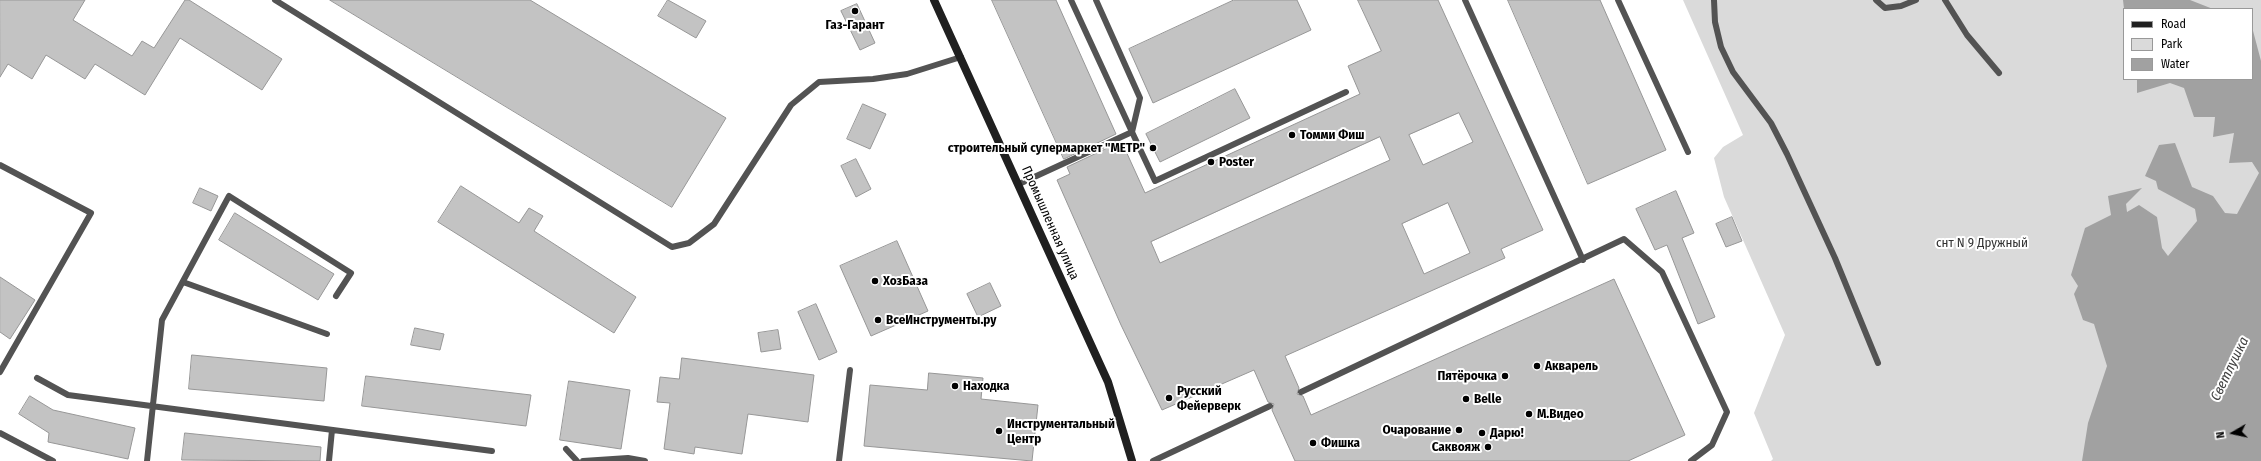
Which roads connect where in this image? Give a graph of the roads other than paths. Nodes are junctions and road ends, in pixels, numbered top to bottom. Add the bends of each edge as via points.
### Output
1 (275, 0) edge
2 (934, 0) edge
3 (1071, 0) edge
4 (1096, 0) edge
5 (1465, 0) edge
6 (1618, 0) edge
7 (1714, 0) edge
8 (1876, 0) edge
9 (1916, 0) edge
10 (1945, 0) edge
11 (961, 57) junction
12 (1999, 74) dead end
13 (1346, 92) dead end
14 (1132, 132) junction
15 (1688, 152) dead end
16 (0, 165) edge
17 (1019, 184) junction
18 (1584, 260) junction
19 (183, 282) junction
20 (336, 296) dead end
21 (327, 334) dead end
22 (1878, 362) dead end
23 (1, 370) edge
24 (850, 370) dead end
25 (37, 378) dead end
26 (1301, 392) dead end
27 (153, 406) junction
28 (1270, 406) dead end
29 (332, 430) junction
30 (0, 433) edge
31 (566, 449) dead end
32 (492, 451) dead end
33 (53, 461) edge
34 (147, 461) edge
35 (329, 461) edge
36 (577, 461) edge
37 (583, 461) edge
38 (645, 461) edge
39 (839, 461) edge
40 (1132, 461) edge
41 (1153, 461) edge
42 (1691, 461) edge

1 - 11 lane via 672,247 689,243 714,224 792,105 819,82 907,74
2 - 11 main road, Промышленная улица
3 - 14 lane
4 - 14 lane via 1140,98
5 - 18 lane
6 - 15 lane
7 - 22 lane via 1715,22 1721,47 1734,72 1771,123 1787,154 1835,258
8 - 9 lane via 1885,8 1901,6
10 - 12 lane via 1967,35
11 - 17 main road, Промышленная улица
13 - 14 lane via 1154,182
14 - 17 lane
16 - 23 lane via 91,213
17 - 40 main road, Промышленная улица via 1108,382
18 - 26 lane
18 - 42 lane via 1624,239 1662,272 1727,412 1712,445
19 - 20 lane via 229,196 351,273
19 - 21 lane
19 - 27 lane via 162,320
24 - 39 lane
25 - 27 lane via 68,395
27 - 29 lane
27 - 34 lane
28 - 41 lane
29 - 32 lane
29 - 35 lane
30 - 33 lane
31 - 36 lane
37 - 38 lane via 628,458

